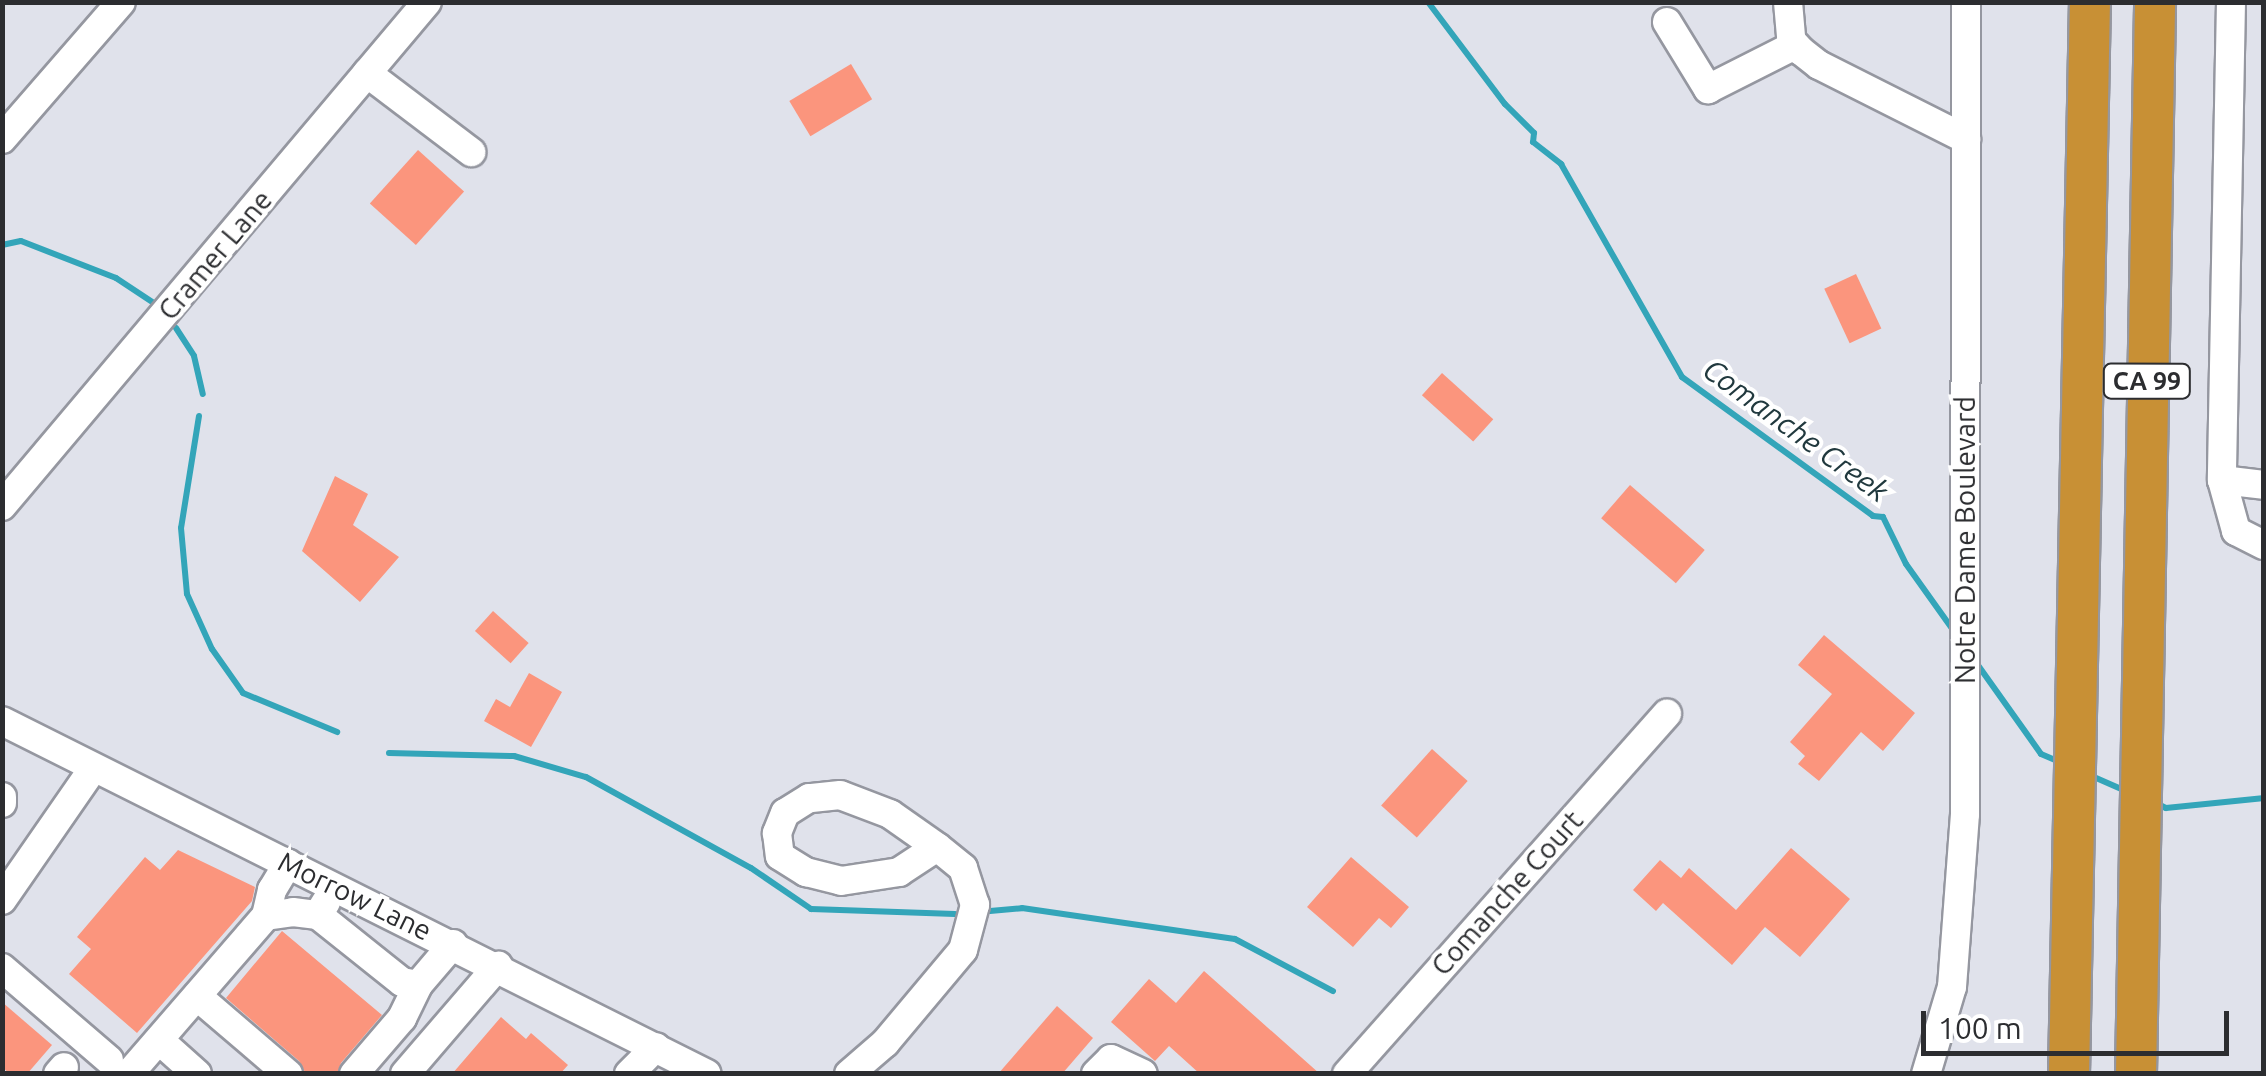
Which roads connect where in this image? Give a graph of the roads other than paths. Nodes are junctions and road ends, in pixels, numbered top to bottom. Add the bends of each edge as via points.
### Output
1 (121, 2) edge
2 (427, 2) edge
3 (1788, 2) edge
4 (1966, 2) edge
5 (2090, 2) edge
6 (2154, 2) edge
7 (2231, 2) edge
8 (1667, 22) dead end
9 (1795, 45) junction
10 (366, 72) junction
11 (2, 138) edge
12 (1966, 138) junction
13 (471, 152) dead end
14 (2222, 480) junction
15 (2264, 485) edge
16 (2, 506) edge
17 (2264, 546) edge
18 (1668, 714) dead end
19 (2, 721) edge
20 (92, 770) junction
21 (937, 846) junction
22 (288, 863) junction
23 (335, 886) junction
24 (2, 900) edge
25 (266, 916) junction
26 (318, 916) junction
27 (453, 944) junction
28 (498, 966) junction
29 (2, 968) edge
30 (418, 985) junction
31 (196, 996) junction
32 (158, 1040) junction
33 (656, 1047) junction
34 (119, 1067) edge
35 (196, 1074) edge
36 (288, 1074) edge
37 (354, 1074) edge
38 (405, 1074) edge
39 (628, 1074) edge
40 (708, 1074) edge
41 (850, 1074) edge
42 (1096, 1074) edge
43 (1144, 1074) edge
44 (1347, 1074) edge
45 (1926, 1074) edge
46 (2069, 1074) edge
47 (2136, 1074) edge

1 - 11 street
2 - 10 street, Cramer Lane
3 - 9 street
4 - 12 street, Notre Dame Boulevard
5 - 46 highway, CA 99
6 - 47 highway, CA 99
7 - 14 street
8 - 9 street via 1708,90
9 - 12 street via 1819,65
10 - 13 street
10 - 16 street, Cramer Lane
12 - 45 street, Notre Dame Boulevard via 1964,814 1952,988
14 - 15 street
14 - 17 street via 2236,531
18 - 44 street, Comanche Court
19 - 20 street, Morrow Lane
20 - 22 street, Morrow Lane
20 - 24 street
21 - 21 street via 890,814 840,795 809,798 785,814 777,833 780,856 841,882 899,872
21 - 41 street via 962,868 975,905 963,950
22 - 23 street, Morrow Lane
22 - 25 street
23 - 26 street
23 - 27 street, Morrow Lane
25 - 26 street
25 - 31 street
26 - 30 street via 402,982
27 - 28 street, Morrow Lane
27 - 30 street
28 - 33 street, Morrow Lane
28 - 38 street
29 - 34 street
30 - 37 street via 402,1018
31 - 32 street
31 - 36 street
32 - 34 street
32 - 35 street
33 - 39 street
33 - 40 street, Morrow Lane
42 - 43 street via 1111,1058

